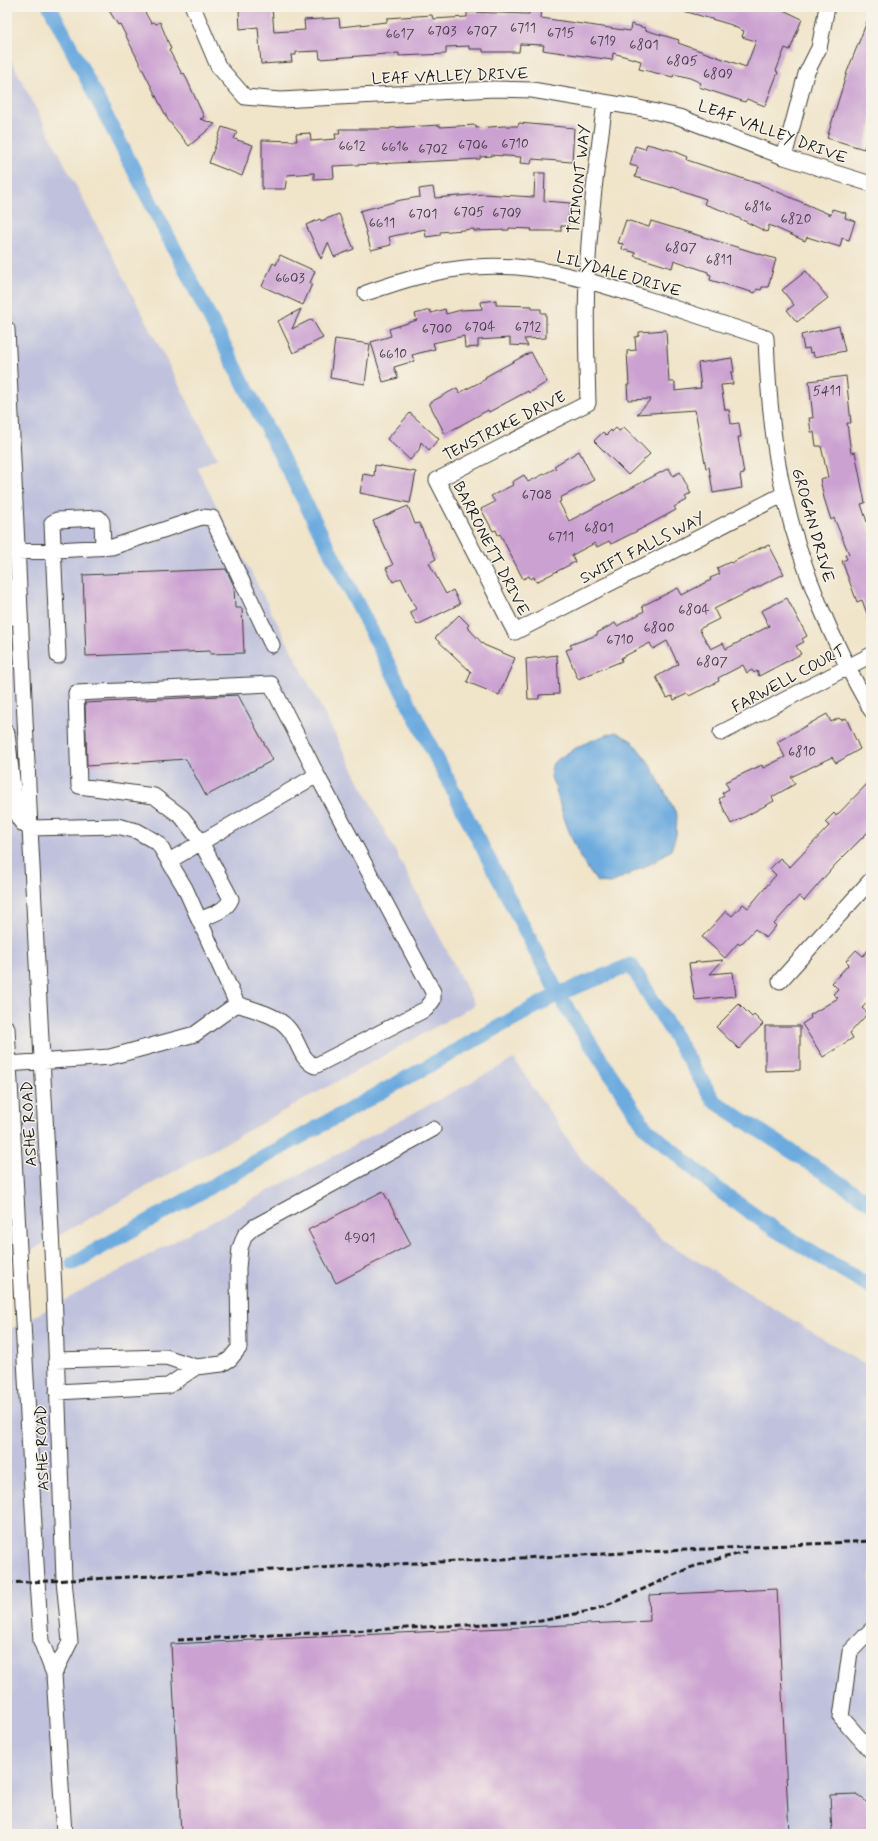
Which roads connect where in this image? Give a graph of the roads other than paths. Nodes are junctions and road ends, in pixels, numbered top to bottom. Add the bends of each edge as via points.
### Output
1 (193, 7) edge
2 (827, 7) edge
3 (605, 103) junction
4 (784, 157) junction
5 (871, 184) edge
6 (587, 280) junction
7 (366, 293) dead end
8 (7, 329) edge
9 (766, 338) joint
10 (588, 403) joint
11 (437, 480) joint
12 (784, 494) junction
13 (103, 547) junction
14 (53, 550) junction
15 (18, 552) junction
16 (7, 586) edge
17 (21, 629) junction
18 (516, 632) joint
19 (272, 646) dead end
20 (871, 655) edge
21 (58, 656) dead end
22 (847, 667) junction
23 (871, 710) edge
24 (7, 733) edge
25 (721, 733) dead end
26 (317, 774) junction
27 (30, 828) junction
28 (201, 842) junction
29 (169, 861) junction
30 (871, 880) edge
31 (199, 920) junction
32 (780, 981) dead end
33 (237, 1004) junction
34 (7, 1028) edge
35 (43, 1062) junction
36 (8, 1064) edge
37 (433, 1129) dead end
38 (12, 1215) edge
39 (56, 1360) junction
40 (196, 1367) junction
41 (57, 1392) junction
42 (871, 1630) edge
43 (54, 1674) junction
44 (871, 1751) edge
45 (64, 1834) edge

1 - 3 street, LEAF VALLEY DRIVE via 218,66 245,97 280,100 494,89 532,90
2 - 4 street via 819,48 806,74
3 - 4 street, LEAF VALLEY DRIVE via 679,117
3 - 6 street, TRIMONT WAY via 594,188
4 - 5 street, LEAF VALLEY DRIVE
6 - 7 street, LILYDALE DRIVE via 544,270 476,267 442,270
6 - 9 street, LILYDALE DRIVE
6 - 10 street, TRIMONT WAY
8 - 15 street, ASHE ROAD
9 - 12 street, GROGAN DRIVE via 768,392
10 - 11 street, TENSTRIKE DRIVE
11 - 18 street, BARRONETT DRIVE
12 - 18 street, SWIFT FALLS WAY
12 - 22 street, GROGAN DRIVE via 815,593
13 - 14 street
13 - 14 street via 102,522 99,518 64,520 52,522
13 - 19 street via 112,547 202,517 212,518
14 - 15 street
14 - 21 street
15 - 17 street, ASHE ROAD
16 - 17 street via 8,597
17 - 27 street, ASHE ROAD
20 - 22 street, FARWELL COURT
22 - 23 street, GROGAN DRIVE
22 - 25 street, FARWELL COURT
24 - 27 street via 14,808 22,825
26 - 28 street
26 - 28 street via 271,684 76,693 79,786 154,796 182,817
26 - 33 street via 432,992 433,1000 426,1009 315,1066 305,1059 288,1028 277,1019
27 - 29 street via 117,826 137,831 158,842
27 - 35 street, ASHE ROAD
28 - 29 street
28 - 31 street via 230,899 228,906 221,911
29 - 31 street via 185,888
30 - 32 street
31 - 33 street
33 - 35 street via 195,1034 110,1057
34 - 36 street, ASHE ROAD
35 - 36 street
35 - 39 street, ASHE ROAD
36 - 38 street, ASHE ROAD
37 - 40 street via 254,1227 245,1235 240,1248 238,1268 239,1348 222,1364
38 - 43 street, ASHE ROAD via 19,1262 41,1641
39 - 40 street via 166,1357
39 - 41 street, ASHE ROAD
40 - 41 street via 168,1386
41 - 43 street, ASHE ROAD via 64,1580 70,1642
42 - 44 street via 850,1652 841,1718
43 - 45 street, ASHE ROAD

